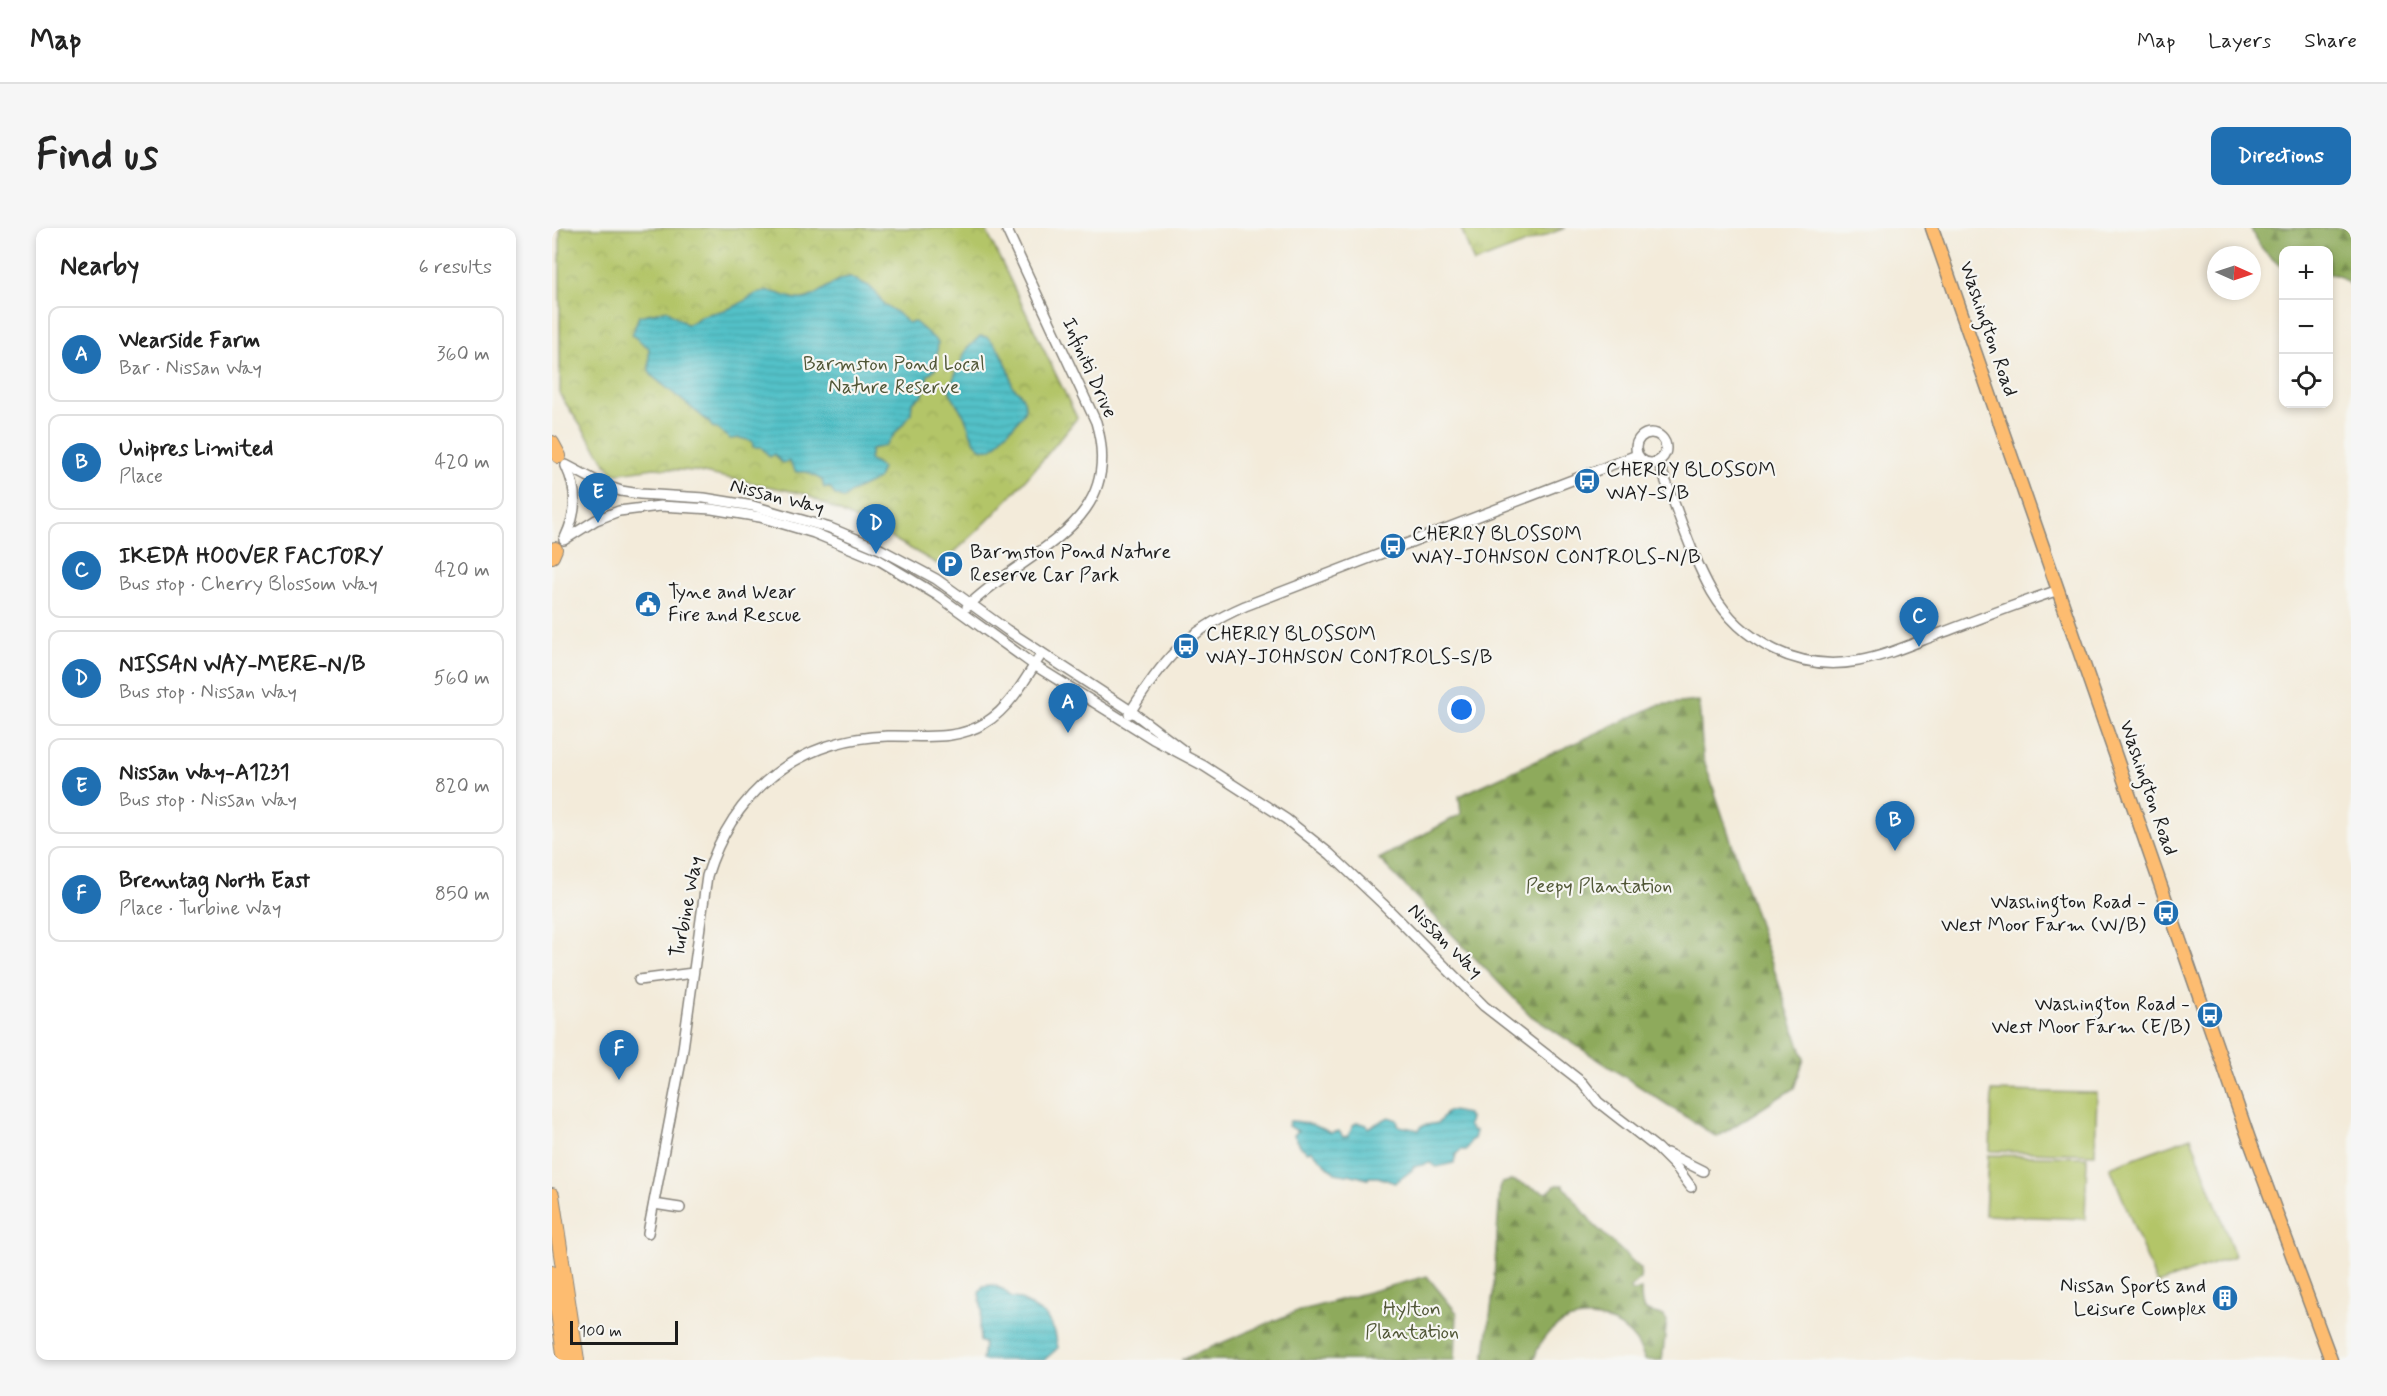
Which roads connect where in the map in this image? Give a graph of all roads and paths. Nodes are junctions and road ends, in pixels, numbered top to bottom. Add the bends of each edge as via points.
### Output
1 (1006, 228) edge
2 (1932, 228) edge
3 (552, 443) edge
4 (1637, 455) junction
5 (559, 458) edge
6 (1658, 462) junction
7 (556, 549) edge
8 (2059, 590) junction
9 (970, 603) junction
10 (961, 612) junction
11 (1042, 653) junction
12 (1034, 665) junction
13 (1131, 711) junction
14 (1125, 721) junction
15 (1204, 766) junction
16 (693, 973) junction
17 (639, 980) dead end
18 (1657, 1148) junction
19 (1702, 1171) dead end
20 (1690, 1187) dead end
21 (552, 1195) edge
22 (654, 1204) junction
23 (680, 1208) dead end
24 (648, 1233) dead end
25 (552, 1273) edge
26 (566, 1360) edge
27 (577, 1360) edge
28 (2331, 1360) edge

1 - 9 street, Infiniti Drive via 1096,422 1102,461 1093,497 1075,523
2 - 8 main road, Washington Road
3 - 5 highway
4 - 6 street via 1649,463
4 - 6 street via 1638,441 1646,434 1655,434 1666,447
4 - 13 street via 1219,618 1177,648
5 - 7 street via 575,493 575,510
5 - 9 street, Nissan Way via 621,491 753,506 830,528 922,570
6 - 8 street via 1702,572 1724,609 1744,632 1791,656 1833,663 1875,657
7 - 10 street, Nissan Way via 596,520 619,511 660,506 712,509 814,532 879,560
8 - 28 main road, Washington Road via 2249,1139
9 - 10 street, Infiniti Drive
9 - 11 street, Nissan Way
10 - 12 street, Nissan Way
11 - 12 street, Turbine Way
11 - 13 street, Nissan Way
12 - 14 street, Nissan Way
12 - 16 street, Turbine Way via 1002,708 977,728 951,736 888,736 839,742 808,753 767,779 743,805 713,856
13 - 14 street
13 - 15 street, Nissan Way
14 - 15 street, Nissan Way
15 - 18 street, Nissan Way via 1286,819 1330,854 1484,1006 1583,1083 1598,1102
16 - 17 street
16 - 22 street, Turbine Way
18 - 19 street
18 - 20 street
21 - 27 highway
22 - 23 street
22 - 24 street, Turbine Way
25 - 26 highway

